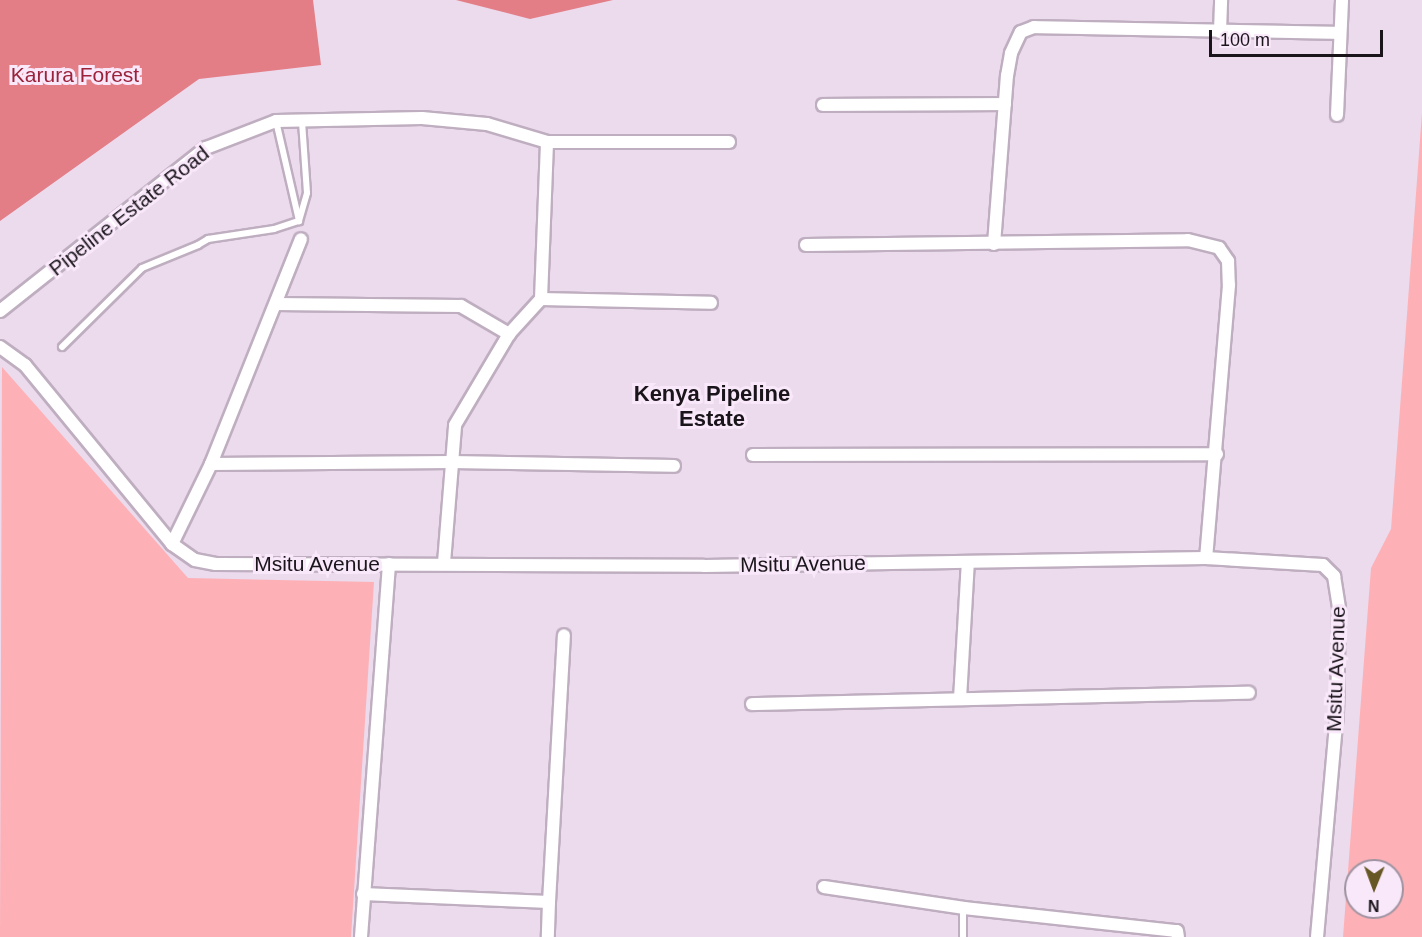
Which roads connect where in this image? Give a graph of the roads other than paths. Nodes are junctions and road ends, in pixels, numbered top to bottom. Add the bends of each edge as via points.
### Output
1 (1221, 0) edge
2 (1342, 0) edge
3 (1220, 32) junction
4 (1339, 33) junction
5 (1005, 104) junction
6 (823, 105) dead end
7 (1337, 115) dead end
8 (276, 121) junction
9 (302, 121) junction
10 (547, 142) junction
11 (729, 142) dead end
12 (298, 221) junction
13 (300, 239) dead end
14 (994, 244) junction
15 (806, 245) dead end
16 (541, 298) junction
17 (711, 303) dead end
18 (276, 304) junction
19 (0, 311) edge
20 (509, 334) junction
21 (0, 347) edge
22 (62, 348) dead end
23 (1217, 454) junction
24 (753, 455) dead end
25 (452, 462) junction
26 (211, 464) junction
27 (674, 466) dead end
28 (172, 544) junction
29 (1206, 558) junction
30 (968, 562) junction
31 (444, 563) junction
32 (389, 564) junction
33 (564, 635) dead end
34 (1249, 693) dead end
35 (960, 699) junction
36 (752, 704) dead end
37 (824, 887) dead end
38 (363, 894) junction
39 (549, 902) junction
40 (963, 908) junction
41 (361, 937) edge
42 (548, 937) edge
43 (963, 937) edge
44 (1178, 937) edge
45 (1317, 937) edge

1 - 3 street
2 - 4 street
3 - 4 street
3 - 5 street via 1034,27 1021,32 1011,53
4 - 7 street
5 - 6 street
5 - 14 street
8 - 9 street, Pipeline Estate Road
8 - 12 lane
8 - 19 street, Pipeline Estate Road via 206,148
9 - 10 street, Pipeline Estate Road via 422,117 488,124
9 - 12 lane via 307,193
10 - 11 street, Pipeline Estate Road
10 - 16 street
12 - 22 lane via 274,229 208,239 142,268
13 - 18 street
14 - 15 street
14 - 23 street via 1188,240 1219,248 1228,261 1229,285
16 - 17 street
16 - 20 street
18 - 20 street via 461,306
18 - 26 street
20 - 25 street via 455,424
21 - 28 street, Msitu Avenue via 25,364
23 - 24 street
23 - 29 street
25 - 26 street
25 - 27 street
25 - 31 street
26 - 28 street
28 - 32 street, Msitu Avenue via 195,560 216,564
29 - 30 street, Msitu Avenue
29 - 45 street, Msitu Avenue via 1323,565 1329,568 1338,587 1337,713
30 - 31 street, Msitu Avenue via 704,566
30 - 35 street
31 - 32 street, Msitu Avenue
32 - 38 street
33 - 39 street
34 - 35 street
35 - 36 street
37 - 40 street
38 - 39 street
38 - 41 street
39 - 42 street
40 - 43 lane
40 - 44 street via 1177,931

